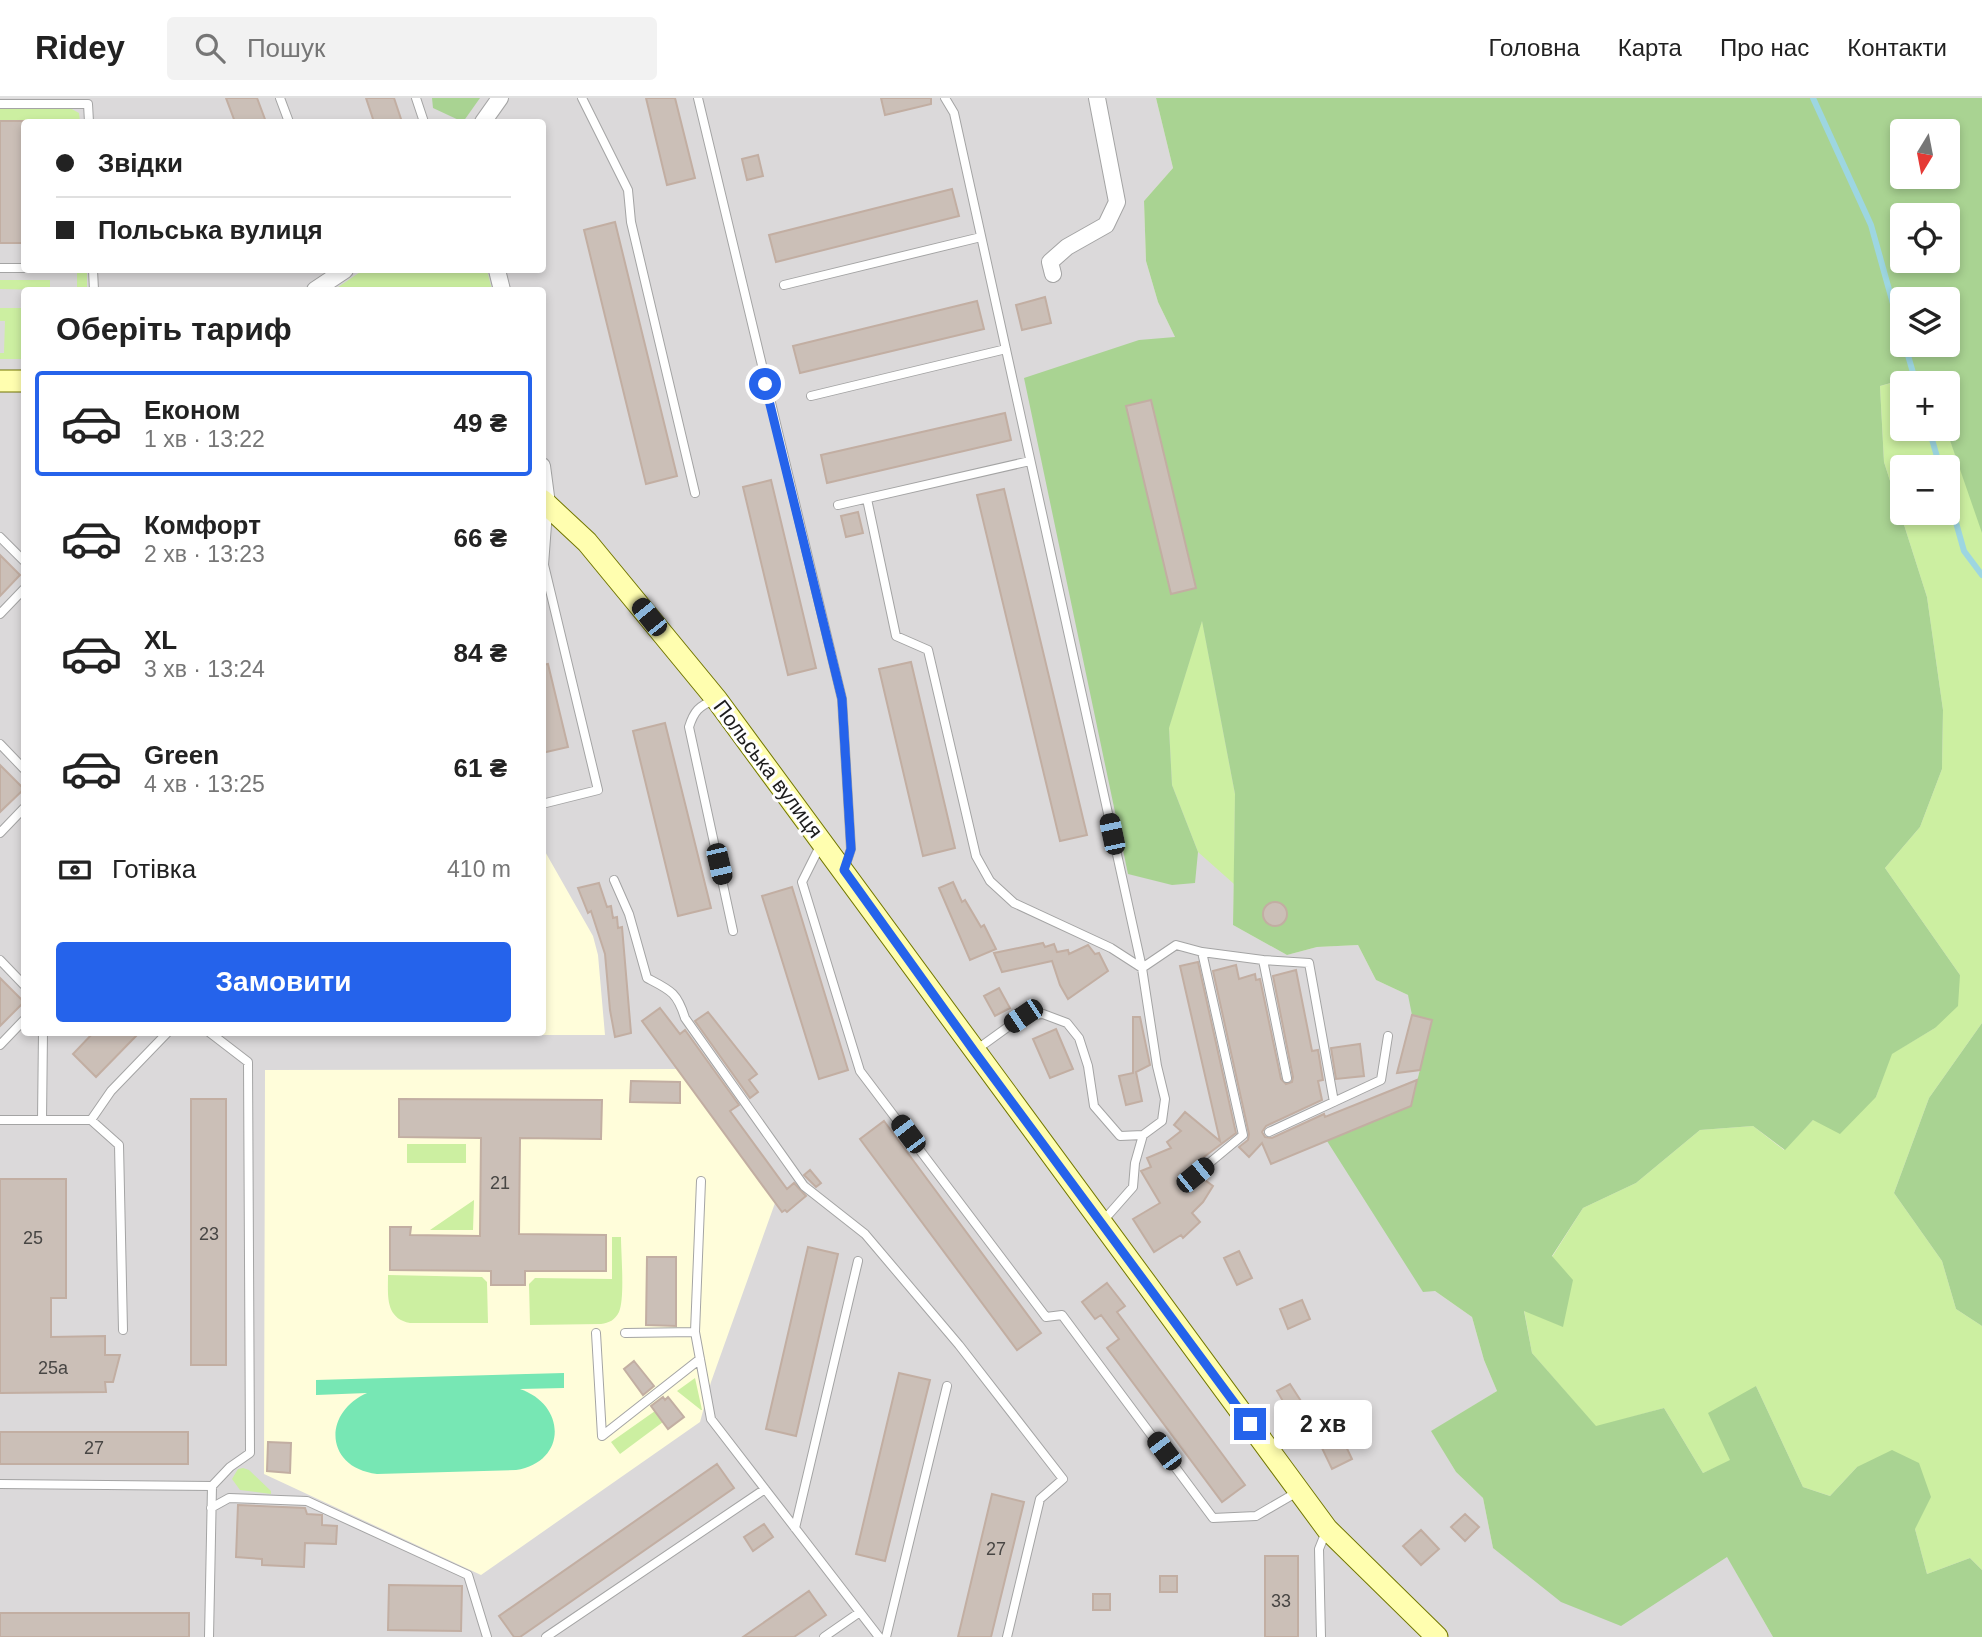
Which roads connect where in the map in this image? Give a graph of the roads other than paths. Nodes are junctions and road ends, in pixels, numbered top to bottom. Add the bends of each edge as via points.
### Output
1 (280, 98) edge
2 (416, 98) edge
3 (500, 98) edge
4 (582, 98) edge
5 (698, 98) edge
6 (945, 98) edge
7 (1097, 98) edge
8 (0, 104) edge
9 (89, 119) edge
10 (288, 119) edge
11 (424, 119) edge
12 (485, 119) edge
13 (981, 237) junction
14 (0, 268) edge
15 (21, 268) edge
16 (339, 273) edge
17 (1053, 274) dead end
18 (784, 285) dead end
19 (319, 287) edge
20 (1006, 349) junction
21 (0, 381) edge
22 (21, 381) edge
23 (811, 396) dead end
24 (1030, 461) junction
25 (695, 493) dead end
26 (867, 499) junction
27 (546, 503) edge
28 (838, 505) dead end
29 (546, 511) edge
30 (0, 537) edge
31 (546, 538) edge
32 (21, 558) edge
33 (546, 573) edge
34 (21, 592) edge
35 (0, 614) edge
36 (717, 699) junction
37 (0, 744) edge
38 (21, 766) edge
39 (546, 803) edge
40 (21, 811) edge
41 (0, 833) edge
42 (822, 842) junction
43 (844, 870) junction
44 (614, 880) dead end
45 (733, 931) dead end
46 (1202, 952) junction
47 (0, 960) edge
48 (1263, 960) junction
49 (1142, 968) junction
50 (21, 982) edge
51 (21, 1023) edge
52 (43, 1036) edge
53 (164, 1036) edge
54 (214, 1036) edge
55 (1388, 1036) dead end
56 (0, 1045) edge
57 (974, 1051) junction
58 (1287, 1078) dead end
59 (1334, 1102) junction
60 (42, 1120) junction
61 (91, 1120) junction
62 (0, 1121) edge
63 (1269, 1132) dead end
64 (1143, 1135) junction
65 (1195, 1175) dead end
66 (701, 1181) dead end
67 (1101, 1223) junction
68 (858, 1261) dead end
69 (123, 1329) dead end
70 (695, 1332) junction
71 (596, 1333) dead end
72 (625, 1333) dead end
73 (700, 1359) junction
74 (947, 1386) dead end
75 (0, 1485) edge
76 (212, 1486) junction
77 (765, 1489) junction
78 (1299, 1491) junction
79 (211, 1508) junction
80 (795, 1528) junction
81 (1327, 1529) junction
82 (860, 1612) junction
83 (209, 1637) edge
84 (487, 1637) edge
85 (546, 1637) edge
86 (824, 1637) edge
87 (879, 1637) edge
88 (886, 1637) edge
89 (1007, 1637) edge
90 (1321, 1637) edge
91 (1437, 1637) edge

1 - 10 lane
2 - 11 lane
3 - 12 street
4 - 25 lane via 628,190 631,222
5 - 43 lane via 842,699 851,849
6 - 13 lane via 954,113
7 - 17 street via 1117,202 1107,225 1050,262
8 - 9 lane via 88,104
13 - 18 lane
13 - 20 lane
14 - 15 lane
16 - 19 street
20 - 23 lane
20 - 24 lane
21 - 22 street
24 - 26 lane
24 - 49 lane
26 - 28 lane
26 - 49 lane via 896,636 928,650 976,856 990,881 1014,903 1111,948
27 - 36 street, Польська вулиця via 587,542
29 - 31 lane
30 - 32 lane
33 - 39 lane via 598,790
34 - 35 lane
36 - 42 street, Польська вулиця
36 - 45 lane via 699,706 689,727
37 - 38 lane
40 - 41 lane
42 - 43 street, Польська вулиця
42 - 78 lane via 802,882 860,1071 1046,1317 1062,1315 1213,1518 1256,1516
43 - 57 street, Польська вулиця
44 - 89 lane via 647,978 679,999 685,1018 804,1186 865,1234 1063,1479 1040,1499
46 - 48 lane
46 - 49 lane via 1176,945
46 - 65 lane via 1243,1135
47 - 50 lane
48 - 58 lane
48 - 59 lane via 1310,963
49 - 64 lane via 1165,1099 1162,1121
51 - 56 lane
52 - 60 lane
53 - 61 lane via 111,1091
54 - 76 lane via 248,1062 250,1453
55 - 59 lane via 1381,1080
57 - 64 lane via 1023,1016 1043,1014 1067,1023 1079,1038 1094,1105 1120,1136
57 - 67 street, Польська вулиця
59 - 63 lane
60 - 61 lane
60 - 62 lane
61 - 69 lane via 118,1145
64 - 67 lane via 1133,1187
66 - 70 lane
67 - 78 street, Польська вулиця
68 - 80 lane
70 - 72 lane
70 - 73 lane
71 - 73 lane via 602,1436
73 - 77 lane via 711,1419
74 - 88 lane
75 - 76 lane
76 - 79 lane
77 - 80 lane
77 - 85 lane
78 - 81 street, Польська вулиця
79 - 83 lane
79 - 84 lane via 229,1497 307,1501 468,1575
80 - 82 lane
81 - 90 lane via 1319,1549
81 - 91 street, Польська вулиця
82 - 86 lane
82 - 87 lane

